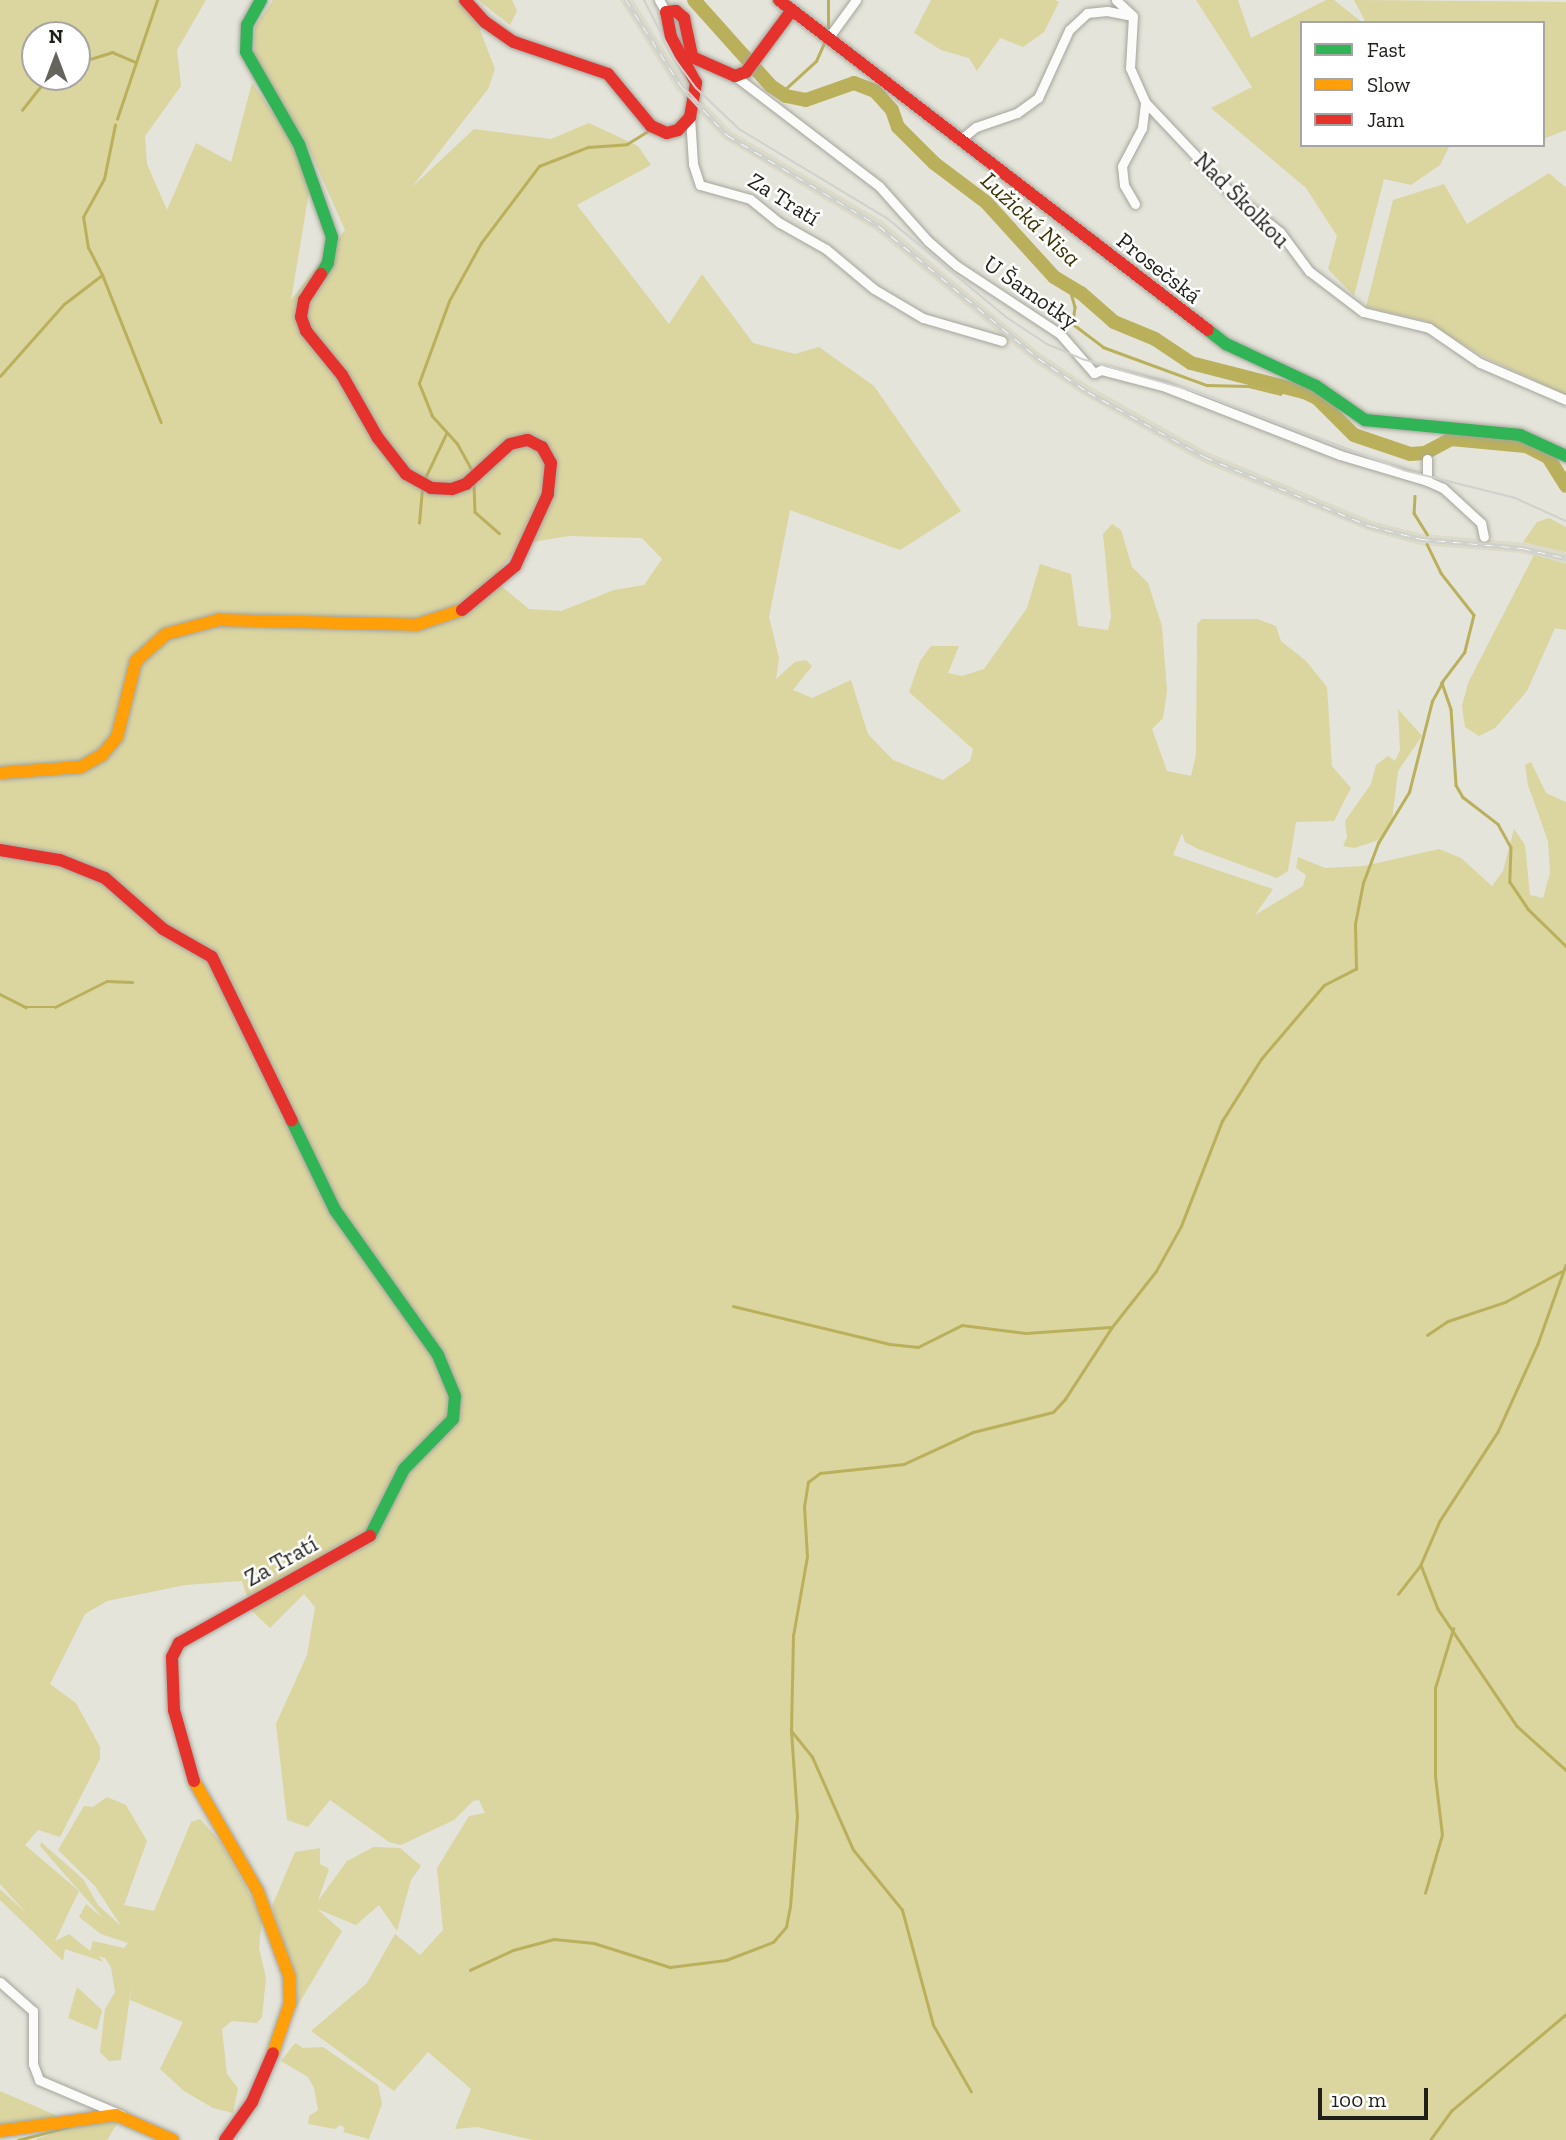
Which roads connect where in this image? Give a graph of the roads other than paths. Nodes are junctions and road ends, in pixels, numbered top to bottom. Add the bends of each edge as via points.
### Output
1 (261, 0) edge
2 (465, 0) edge
3 (659, 0) edge
4 (779, 0) edge
5 (856, 0) edge
6 (1116, 0) edge
7 (792, 10) junction
8 (666, 12) junction
9 (1133, 16) junction
10 (828, 37) junction
11 (741, 74) junction
12 (1145, 102) junction
13 (690, 117) junction
14 (961, 139) junction
15 (1135, 204) dead end
16 (1002, 341) dead end
17 (1566, 400) edge
18 (1566, 456) edge
19 (1427, 458) dead end
20 (1427, 481) junction
21 (1484, 537) dead end
22 (0, 773) edge
23 (0, 850) edge
24 (0, 1982) edge
25 (124, 2116) junction
26 (0, 2131) edge
27 (173, 2140) edge
28 (225, 2140) edge

1 - 22 street via 247,25 246,52 299,144 331,237 328,263 304,300 301,317 306,331 342,375 377,438 406,474 431,488 452,489 466,484 510,444 527,440 542,447 551,463 548,494 514,566 500,583 462,610 416,625 218,620 166,634 136,661 117,737 102,755 81,767
2 - 13 street via 485,22 514,42 608,74 658,131 678,130
3 - 8 street, U Šamotky
4 - 7 street, Prosečská
5 - 10 street
6 - 9 street
7 - 10 street, Prosečská
7 - 11 street
8 - 11 street, U Šamotky via 676,11 684,18 692,57
8 - 13 street, U Šamotky via 671,37 696,83
9 - 12 street, Nad Školkou via 1130,68
9 - 14 street via 1087,13 1069,30 1038,98 1017,113 976,127
10 - 14 street, Prosečská
11 - 20 street, U Šamotky via 879,186 957,266 1060,334 1094,373 1101,370 1163,386 1340,455
12 - 15 street via 1142,128 1122,166 1124,185
12 - 17 street, Nad Školkou via 1230,192 1280,232 1309,271 1347,303 1363,312 1429,328 1480,363
13 - 16 street, Za Tratí via 699,185 750,199 780,223 826,248 874,289 923,318
14 - 18 street, Prosečská via 1214,337 1316,386 1358,417 1390,425 1520,435
19 - 20 street
20 - 21 street, U Šamotky via 1443,488 1481,523
23 - 28 street, Za Tratí via 60,860 104,878 163,929 212,957 335,1210 451,1380 455,1415 447,1429 399,1476 382,1525 290,1582 198,1629 179,1643 170,1665 179,1738 190,1773 269,1916 290,1986 290,2003 265,2074
24 - 25 street via 33,2011 33,2064 39,2080
25 - 26 street
25 - 27 street

